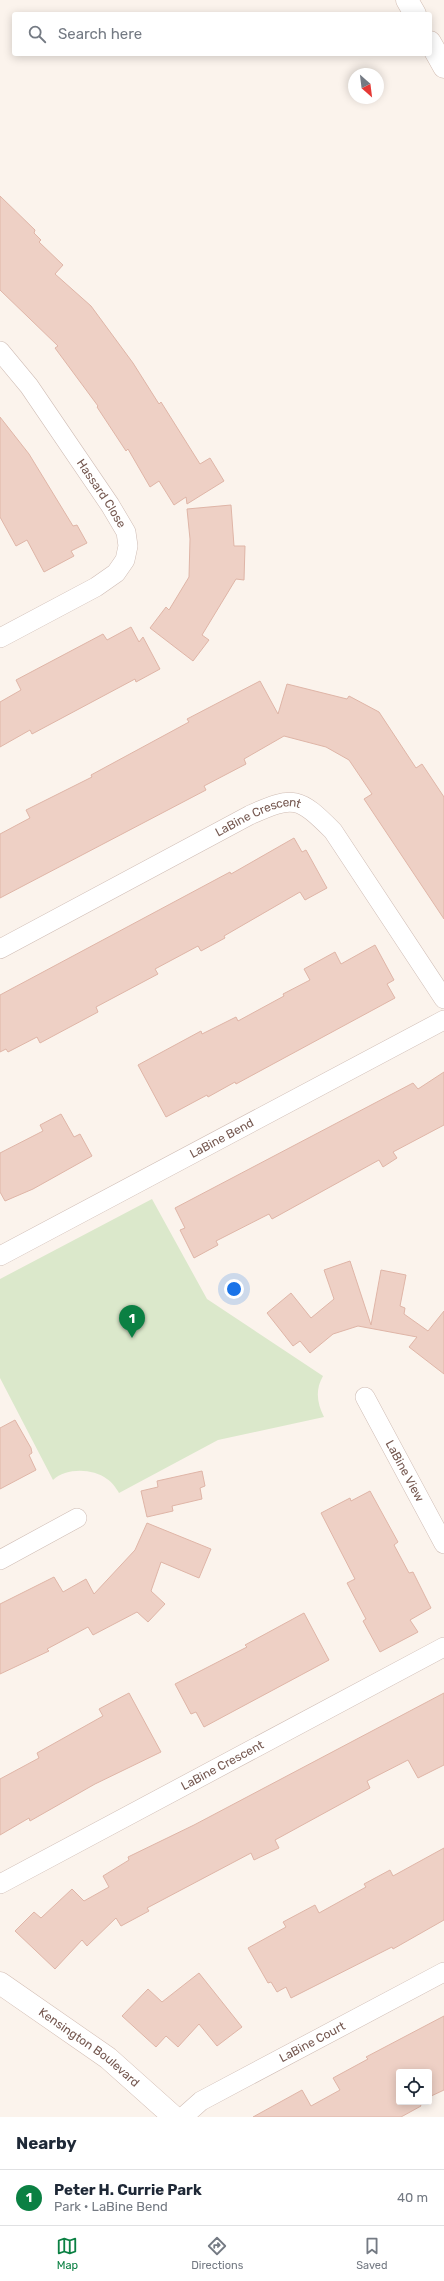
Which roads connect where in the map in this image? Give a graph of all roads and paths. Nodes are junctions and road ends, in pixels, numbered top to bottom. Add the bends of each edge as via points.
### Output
1 (407, 0) edge
2 (414, 12) edge
3 (432, 46) edge
4 (444, 67) edge
5 (0, 351) edge
6 (0, 638) edge
7 (0, 949) edge
8 (444, 999) edge
9 (444, 1020) edge
10 (0, 1256) edge
11 (365, 1397) dead end
12 (77, 1518) dead end
13 (444, 1544) edge
14 (0, 1560) edge
15 (444, 1647) edge
16 (0, 1884) edge
17 (444, 1972) edge
18 (0, 1983) edge
19 (174, 2117) edge
20 (183, 2117) edge

1 - 2 main road
3 - 4 main road
5 - 6 street, Hassard Close via 38,398 110,505 126,532 128,546 125,560 116,573 96,587
7 - 8 street, LaBine Crescent via 250,815 276,803 292,801 310,808 333,831
9 - 10 street, LaBine Bend
11 - 13 street, LaBine View
12 - 14 street
15 - 16 street, LaBine Crescent
17 - 20 street, LaBine Court via 201,2101
18 - 19 main road, Kensington Boulevard via 108,2058

